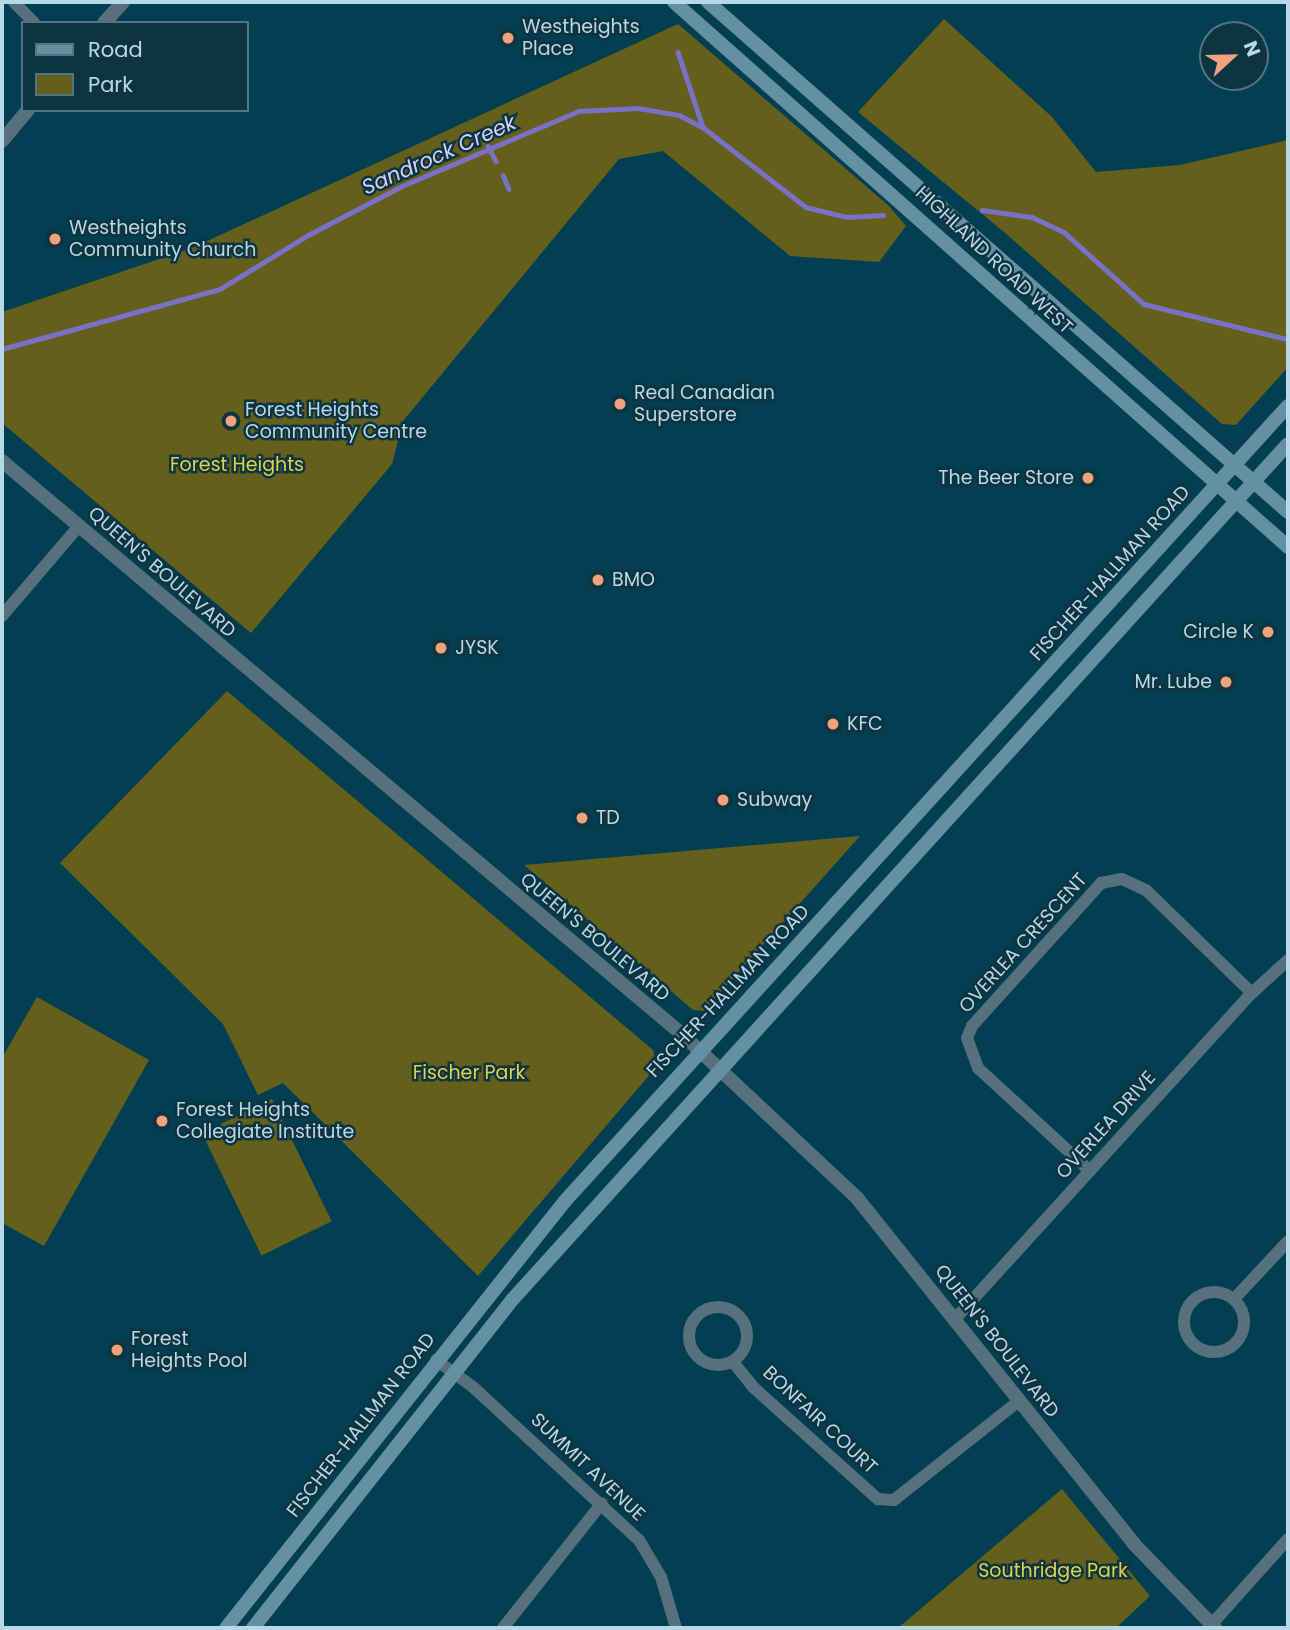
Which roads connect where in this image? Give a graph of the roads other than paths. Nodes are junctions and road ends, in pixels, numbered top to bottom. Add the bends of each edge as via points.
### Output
1 (13, 2) edge
2 (123, 2) edge
3 (674, 2) edge
4 (708, 2) edge
5 (32, 21) edge
6 (106, 21) edge
7 (26, 112) edge
8 (2, 141) edge
9 (1288, 406) edge
10 (1288, 444) edge
11 (2, 461) edge
12 (1234, 465) junction
13 (1254, 482) junction
14 (1216, 484) junction
15 (1236, 502) junction
16 (1288, 512) edge
17 (79, 526) junction
18 (1288, 547) edge
19 (2, 615) edge
20 (1288, 960) edge
21 (1252, 993) junction
22 (699, 1051) junction
23 (719, 1068) junction
24 (1090, 1171) junction
25 (1288, 1241) edge
26 (1234, 1299) junction
27 (956, 1319) junction
28 (436, 1360) junction
29 (733, 1362) junction
30 (454, 1372) junction
31 (1019, 1401) junction
32 (602, 1503) junction
33 (1288, 1539) edge
34 (1213, 1626) edge
35 (226, 1628) edge
36 (253, 1628) edge
37 (503, 1628) edge
38 (676, 1628) edge

1 - 5 street
2 - 6 street
3 - 14 main road, HIGHLAND ROAD WEST
4 - 12 main road, HIGHLAND ROAD WEST
7 - 8 street
9 - 12 main road, FISCHER-HALLMAN ROAD
10 - 13 main road
11 - 17 street, QUEEN'S BOULEVARD
12 - 13 main road, HIGHLAND ROAD WEST
12 - 14 main road, FISCHER-HALLMAN ROAD
13 - 15 main road
13 - 16 main road, HIGHLAND ROAD WEST
14 - 15 main road, HIGHLAND ROAD WEST
14 - 22 main road, FISCHER-HALLMAN ROAD
15 - 18 main road, HIGHLAND ROAD WEST
15 - 23 main road
17 - 19 street
17 - 22 street, QUEEN'S BOULEVARD
20 - 21 street, OVERLEA DRIVE
21 - 24 street, OVERLEA DRIVE
21 - 24 street, OVERLEA CRESCENT via 1146,890 1122,878 1101,883 972,1026 967,1038 978,1068
22 - 23 street, QUEEN'S BOULEVARD
22 - 28 main road, FISCHER-HALLMAN ROAD via 565,1201
23 - 27 street, QUEEN'S BOULEVARD via 857,1198
23 - 30 main road
24 - 27 street, OVERLEA DRIVE
25 - 26 street
26 - 26 street via 1214,1292 1190,1304 1184,1323 1193,1343 1214,1352 1239,1339 1244,1318
27 - 31 street, QUEEN'S BOULEVARD
28 - 30 street, SUMMIT AVENUE
28 - 35 main road, FISCHER-HALLMAN ROAD
29 - 29 street, BONFAIR COURT via 713,1365 696,1355 690,1331 701,1313 721,1307 744,1321 747,1342
29 - 31 street, BONFAIR COURT via 753,1387 878,1499 894,1500
30 - 32 street, SUMMIT AVENUE
30 - 36 main road
31 - 34 street, QUEEN'S BOULEVARD via 1134,1544
32 - 37 street
32 - 38 street, SUMMIT AVENUE via 639,1540 661,1577
33 - 34 street

